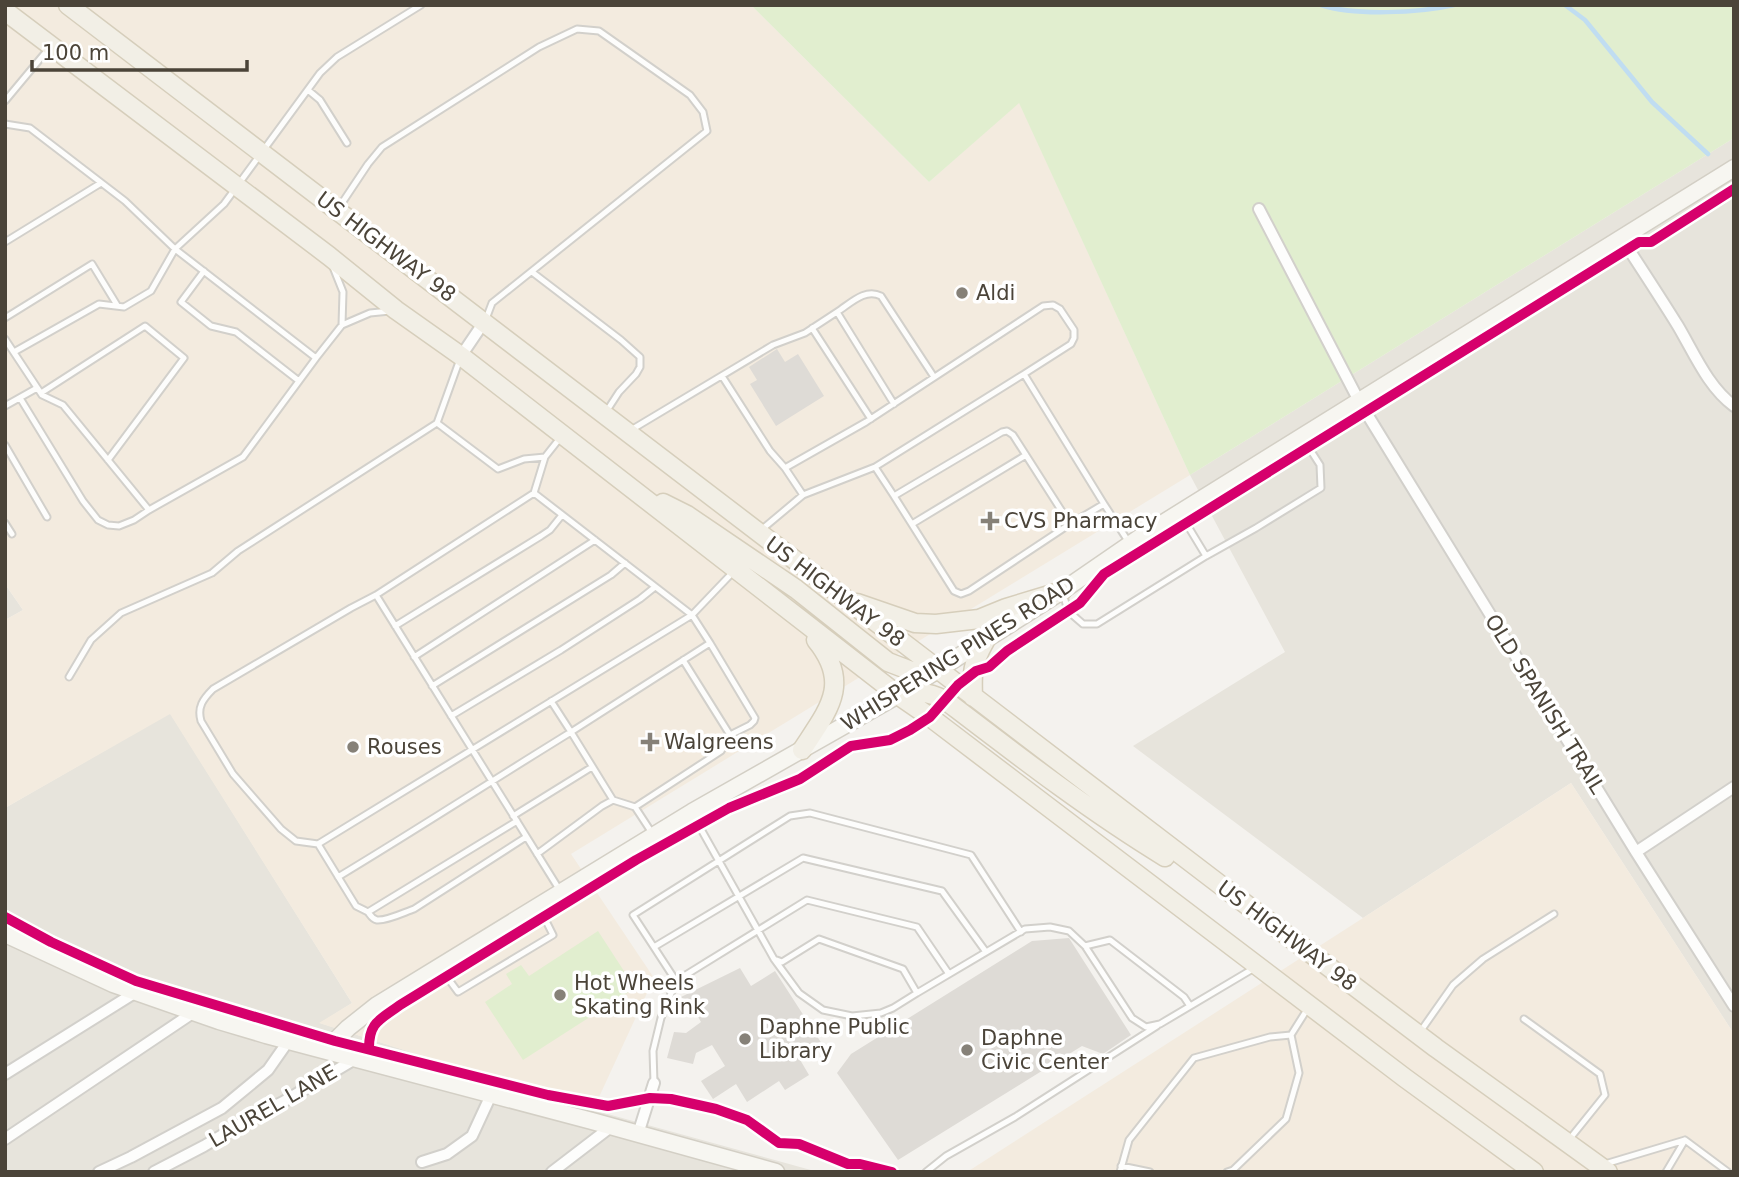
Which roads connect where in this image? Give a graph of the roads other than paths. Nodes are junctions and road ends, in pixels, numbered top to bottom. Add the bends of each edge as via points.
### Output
1 (421, 5) edge
2 (78, 8) edge
3 (5, 10) edge
4 (51, 46) junction
5 (308, 90) junction
6 (5, 101) edge
7 (5, 124) edge
8 (347, 144) dead end
9 (262, 154) junction
10 (1734, 168) edge
11 (102, 183) junction
12 (237, 187) junction
13 (1259, 209) dead end
14 (337, 211) junction
15 (1622, 239) junction
16 (5, 242) edge
17 (175, 249) junction
18 (329, 256) junction
19 (204, 271) junction
20 (531, 272) junction
21 (118, 306) junction
22 (396, 310) junction
23 (837, 312) junction
24 (5, 318) edge
25 (484, 322) junction
26 (342, 325) junction
27 (812, 328) junction
28 (5, 339) edge
29 (8, 347) edge
30 (14, 352) junction
31 (461, 356) junction
32 (316, 358) junction
33 (1024, 374) junction
34 (723, 376) junction
35 (934, 377) junction
36 (299, 381) junction
37 (39, 391) junction
38 (20, 398) junction
39 (1359, 401) junction
40 (894, 404) junction
41 (5, 406) edge
42 (1734, 406) edge
43 (604, 414) junction
44 (871, 419) junction
45 (437, 423) junction
46 (627, 432) junction
47 (562, 436) junction
48 (1302, 437) junction
49 (5, 445) edge
50 (1026, 455) junction
51 (545, 457) junction
52 (108, 460) junction
53 (875, 467) junction
54 (785, 468) junction
55 (625, 485) junction
56 (534, 493) junction
57 (803, 495) junction
58 (894, 496) junction
59 (1104, 504) junction
60 (149, 510) junction
61 (1180, 513) junction
62 (562, 515) junction
63 (47, 517) dead end
64 (5, 523) edge
65 (912, 524) junction
66 (1070, 524) junction
67 (757, 533) junction
68 (12, 534) dead end
69 (595, 540) junction
70 (1130, 544) junction
71 (1206, 556) junction
72 (625, 563) junction
73 (736, 569) junction
74 (655, 587) junction
75 (1062, 591) junction
76 (376, 595) junction
77 (841, 597) junction
78 (692, 615) junction
79 (796, 616) junction
80 (395, 625) junction
81 (985, 641) junction
82 (710, 643) junction
83 (414, 657) junction
84 (683, 660) junction
85 (938, 671) junction
86 (69, 677) dead end
87 (432, 686) junction
88 (898, 695) junction
89 (973, 697) junction
90 (551, 701) junction
91 (451, 716) junction
92 (571, 732) junction
93 (730, 735) junction
94 (472, 750) junction
95 (802, 750) junction
96 (592, 767) junction
97 (491, 781) junction
98 (1734, 787) edge
99 (613, 800) junction
100 (635, 807) junction
101 (692, 812) junction
102 (515, 818) junction
103 (653, 836) junction
104 (527, 837) junction
105 (318, 844) junction
106 (1636, 852) junction
107 (537, 854) junction
108 (719, 862) junction
109 (338, 877) junction
110 (1227, 891) junction
111 (562, 892) junction
112 (738, 896) junction
113 (539, 906) junction
114 (368, 912) junction
115 (1554, 914) dead end
116 (758, 930) junction
117 (1020, 932) junction
118 (5, 934) edge
119 (1085, 946) junction
120 (654, 947) junction
121 (986, 952) junction
122 (774, 958) junction
123 (440, 966) junction
124 (1258, 966) junction
125 (949, 974) junction
126 (676, 981) junction
127 (136, 992) junction
128 (917, 993) junction
129 (1310, 1005) junction
130 (1190, 1006) junction
131 (1734, 1006) edge
132 (194, 1012) junction
133 (1524, 1019) dead end
134 (1161, 1023) junction
135 (1291, 1035) junction
136 (1418, 1035) junction
137 (289, 1041) junction
138 (326, 1050) junction
139 (355, 1059) junction
140 (5, 1074) edge
141 (654, 1083) joint
142 (491, 1095) junction
143 (612, 1126) junction
144 (638, 1133) junction
145 (5, 1139) edge
146 (1685, 1140) junction
147 (1566, 1143) junction
148 (422, 1162) dead end
149 (1121, 1169) edge
150 (1603, 1169) edge
151 (99, 1172) edge
152 (154, 1172) edge
153 (552, 1172) edge
154 (776, 1172) edge
155 (926, 1172) edge
156 (1150, 1172) edge
157 (1227, 1172) edge
158 (1534, 1172) edge
159 (1666, 1172) edge
160 (1728, 1172) edge

1 - 5 lane via 337,57
2 - 9 main road, US HIGHWAY 98
3 - 4 main road, US HIGHWAY 98
4 - 6 lane
4 - 12 main road, US HIGHWAY 98
5 - 8 lane via 320,100
5 - 9 lane
7 - 11 lane via 30,128
9 - 12 lane
9 - 14 main road, US HIGHWAY 98
10 - 15 street, WHISPERING PINES ROAD
11 - 16 lane
11 - 17 lane
12 - 17 lane
12 - 18 main road, US HIGHWAY 98
13 - 39 street, OLD SPANISH TRAIL
14 - 20 lane via 382,147 540,47 577,29 598,31 690,95 703,113 707,131
14 - 25 main road, US HIGHWAY 98
15 - 39 street, WHISPERING PINES ROAD
15 - 42 street via 1704,370
17 - 19 lane
17 - 21 lane via 151,291
18 - 22 main road, US HIGHWAY 98
18 - 26 lane via 343,292
19 - 32 lane
19 - 36 lane via 181,302 211,326 236,332
20 - 25 lane via 492,303
20 - 43 lane via 640,357 636,374
21 - 24 lane via 92,264
21 - 30 lane via 99,304
22 - 26 lane via 370,313
22 - 31 main road, US HIGHWAY 98
23 - 27 lane
23 - 35 lane via 866,293 881,296
23 - 40 lane
25 - 31 street
25 - 43 main road, US HIGHWAY 98
26 - 32 lane
27 - 34 lane via 773,345
27 - 44 lane
28 - 29 lane
29 - 30 lane
30 - 37 lane
31 - 45 lane
31 - 47 main road, US HIGHWAY 98
32 - 36 lane
33 - 35 lane via 1074,338 1074,330 1053,305 1043,306
33 - 53 lane
33 - 59 lane
34 - 46 lane
34 - 54 lane
35 - 40 lane
36 - 60 lane via 243,457
37 - 38 lane
37 - 52 lane via 63,405
37 - 52 lane via 145,326 184,358
38 - 41 lane
38 - 60 lane via 98,520 119,526
39 - 48 street, WHISPERING PINES ROAD
39 - 106 street, OLD SPANISH TRAIL
40 - 44 lane
43 - 46 main road, US HIGHWAY 98
44 - 54 lane
45 - 51 lane via 498,469
45 - 86 lane via 238,551 212,573 121,613 91,640
46 - 67 main road, US HIGHWAY 98
47 - 51 lane
47 - 55 main road, US HIGHWAY 98
48 - 61 street, WHISPERING PINES ROAD
48 - 71 lane via 1320,465 1321,488
49 - 63 lane
50 - 58 lane via 1013,435 1002,432
50 - 65 lane
50 - 66 lane
51 - 56 lane
52 - 60 lane
53 - 57 lane
53 - 58 lane
54 - 57 lane
55 - 73 main road, US HIGHWAY 98
55 - 85 main road via 687,515 796,589 888,662 914,672
56 - 62 lane
56 - 76 lane
57 - 67 lane
58 - 65 lane
59 - 66 lane
59 - 70 lane
61 - 70 street, WHISPERING PINES ROAD
61 - 71 lane
62 - 69 lane
62 - 80 lane via 541,536
64 - 68 lane
65 - 66 lane via 954,591 961,594
67 - 77 main road, US HIGHWAY 98
69 - 72 lane
69 - 83 lane
70 - 75 street, WHISPERING PINES ROAD
71 - 75 lane via 1097,624 1083,624 1068,611
72 - 74 lane
72 - 87 lane
73 - 78 lane
73 - 79 main road, US HIGHWAY 98
74 - 78 lane
74 - 91 lane
75 - 77 main road via 979,619 936,624 915,623
75 - 81 street, WHISPERING PINES ROAD
76 - 80 lane
76 - 105 lane via 214,689 200,707 201,721 233,774 281,829 296,841
77 - 85 main road, US HIGHWAY 98
78 - 82 lane
78 - 90 lane
79 - 88 main road, US HIGHWAY 98
79 - 95 main road via 834,670 832,700
80 - 83 lane
81 - 85 street, WHISPERING PINES ROAD
81 - 89 main road via 975,658
82 - 84 lane
82 - 93 lane via 755,718
83 - 87 lane
84 - 92 lane
84 - 93 lane
85 - 88 street, WHISPERING PINES ROAD
85 - 89 main road, US HIGHWAY 98
87 - 91 lane
88 - 95 street, WHISPERING PINES ROAD
88 - 110 main road via 916,691 945,700 1090,809
88 - 124 main road, US HIGHWAY 98
89 - 110 main road, US HIGHWAY 98
90 - 92 lane
90 - 94 lane
91 - 94 lane
92 - 96 lane
92 - 97 lane
93 - 100 lane via 720,751
94 - 97 lane
94 - 105 lane
95 - 101 street, WHISPERING PINES ROAD
96 - 99 lane
96 - 102 lane
97 - 102 lane
97 - 109 lane
98 - 106 street
99 - 100 lane
99 - 107 lane
100 - 103 lane
101 - 103 street, WHISPERING PINES ROAD
101 - 108 lane
102 - 104 lane
102 - 114 lane
103 - 111 street, WHISPERING PINES ROAD
104 - 107 lane
104 - 114 lane via 414,909 377,920
105 - 109 lane
106 - 131 street, OLD SPANISH TRAIL
107 - 111 lane
108 - 112 lane
108 - 117 lane via 790,816 810,813 971,855
108 - 120 lane via 633,915
109 - 114 lane via 356,906
110 - 136 main road, US HIGHWAY 98
111 - 113 street, WHISPERING PINES ROAD
112 - 116 lane
112 - 120 lane
112 - 121 lane via 803,858 942,891
113 - 123 street, WHISPERING PINES ROAD
113 - 123 lane via 553,935 458,992
115 - 136 lane via 1483,958 1453,985
116 - 122 lane
116 - 125 lane via 807,900 917,927
116 - 126 lane
117 - 119 lane via 1050,927 1069,931
117 - 121 lane
118 - 127 street
119 - 130 lane via 1110,940
119 - 134 lane via 1132,1018 1146,1027
120 - 126 lane
121 - 125 lane
122 - 128 lane via 782,962 819,939 903,969
122 - 128 lane via 799,993 822,1010 852,1016 881,1013
123 - 138 street, WHISPERING PINES ROAD via 377,1005
124 - 129 main road, US HIGHWAY 98
124 - 130 lane
125 - 128 lane
126 - 141 lane via 653,1051
127 - 132 street
127 - 140 street
129 - 135 lane
129 - 158 main road, US HIGHWAY 98
130 - 134 lane
132 - 137 street
132 - 145 street
133 - 147 lane via 1600,1074 1605,1095
134 - 155 lane
135 - 149 lane via 1195,1058 1129,1140
135 - 157 lane via 1299,1073 1286,1119
136 - 147 main road, US HIGHWAY 98
137 - 138 street
137 - 151 street via 268,1070 222,1108
138 - 139 street
139 - 142 street
139 - 152 street, LAUREL LANE
141 - 144 street
142 - 143 street
142 - 148 street via 472,1136 447,1154
143 - 144 street
143 - 153 street
144 - 154 street
146 - 150 lane
146 - 159 lane
146 - 160 lane
147 - 150 main road, US HIGHWAY 98
149 - 156 lane

